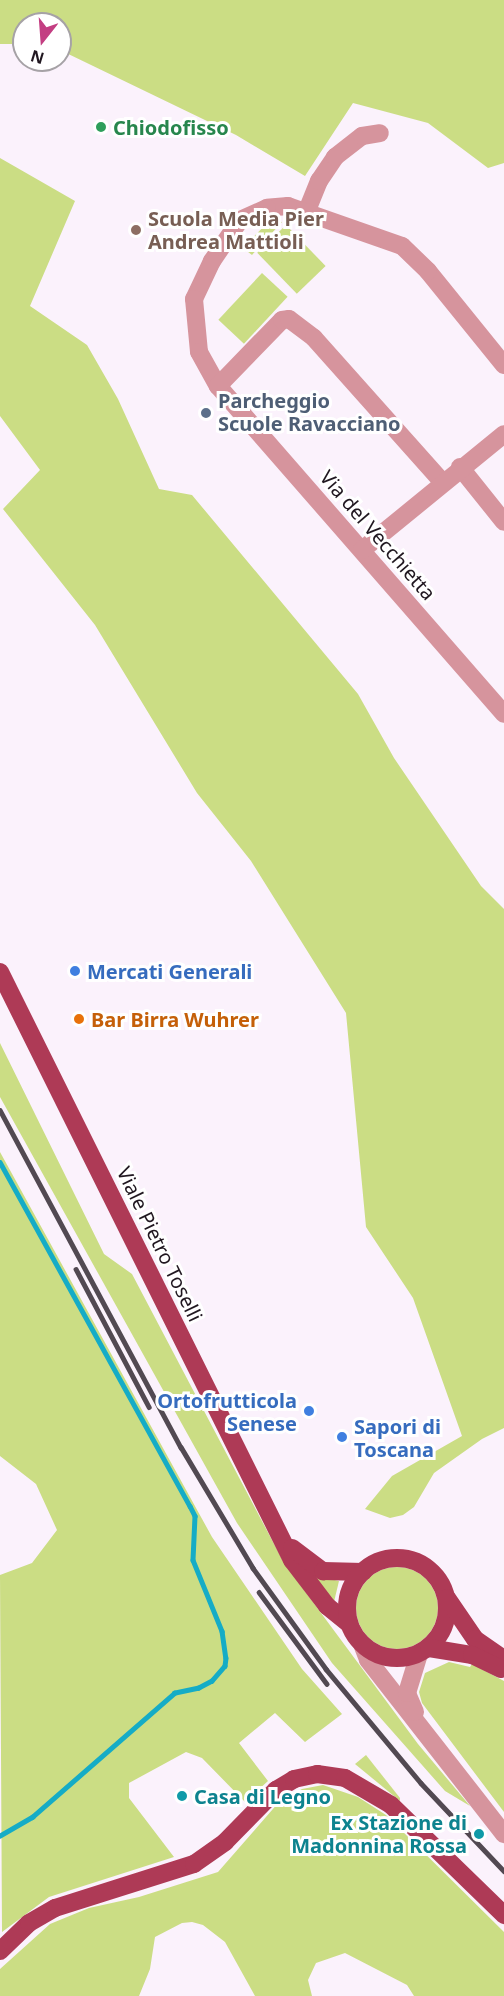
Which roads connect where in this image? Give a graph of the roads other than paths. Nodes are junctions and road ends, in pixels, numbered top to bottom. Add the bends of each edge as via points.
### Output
1 (380, 134) dead end
2 (306, 213) junction
3 (504, 365) edge
4 (218, 386) junction
5 (504, 434) edge
6 (460, 467) junction
7 (443, 483) junction
8 (504, 522) edge
9 (362, 550) junction
10 (504, 714) edge
11 (0, 972) edge
12 (281, 1536) junction
13 (363, 1572) junction
14 (447, 1598) junction
15 (348, 1623) junction
16 (362, 1644) junction
17 (424, 1651) junction
18 (504, 1659) edge
19 (504, 1671) edge
20 (430, 1737) junction
21 (504, 1834) edge
22 (504, 1915) edge
23 (0, 1951) edge

1 - 2 street via 362,136 335,157 319,181
2 - 3 street, Via del Vecchietta via 388,239 411,253
2 - 4 street, Via del Vecchietta via 281,206 246,216 222,244 199,286 193,304 196,339 204,365
4 - 7 street via 282,320 289,319 314,338
4 - 9 street, Via del Vecchietta
5 - 6 street
6 - 7 street
6 - 8 street
7 - 9 street
9 - 10 street, Via del Vecchietta
11 - 12 main road, Viale Pietro Toselli
12 - 13 main road, Viale Pietro Toselli via 317,1568 334,1573
12 - 15 main road, Viale Pietro Toselli via 302,1575 327,1606
13 - 14 main road, Viale Pietro Toselli via 376,1562 408,1559 432,1571
13 - 15 main road via 348,1595
14 - 17 main road via 445,1625
14 - 18 main road, Viale Pietro Toselli via 476,1639
15 - 16 main road, Viale Pietro Toselli
16 - 17 main road via 388,1657
16 - 20 street via 368,1660
17 - 19 main road via 472,1655
17 - 20 street via 408,1698
20 - 21 street
22 - 23 main road via 391,1805 345,1778 317,1774 294,1779 276,1790 225,1842 194,1864 55,1908 29,1923

